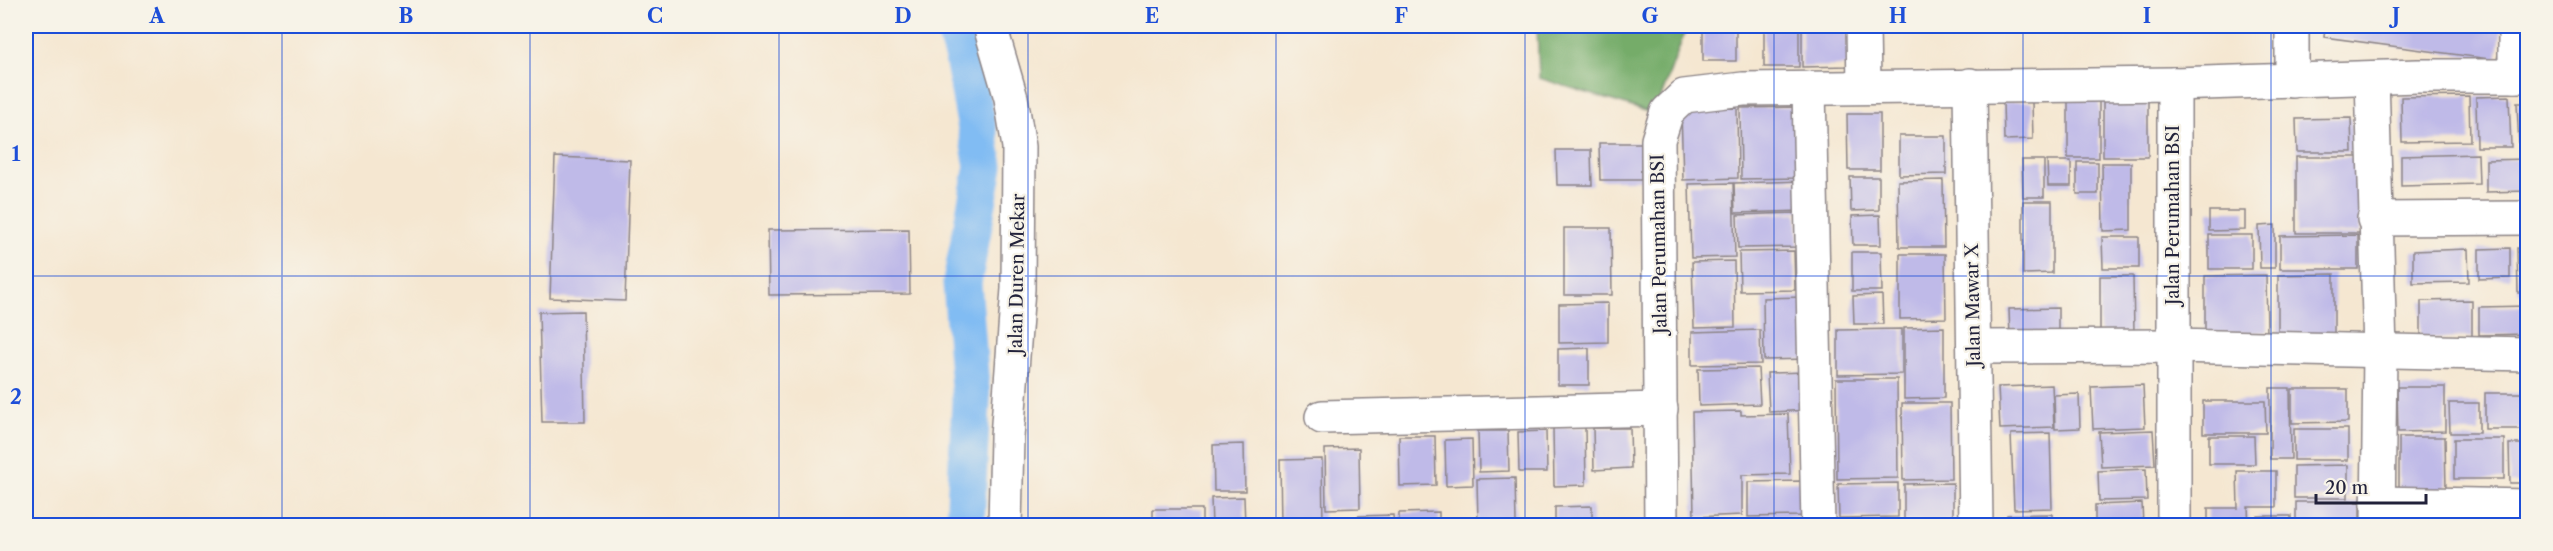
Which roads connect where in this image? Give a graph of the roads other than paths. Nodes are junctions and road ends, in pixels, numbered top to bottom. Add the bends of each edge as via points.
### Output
1 (990, 26) edge
2 (1863, 26) edge
3 (2292, 26) edge
4 (2516, 26) edge
5 (2521, 76) edge
6 (2372, 78) junction
7 (2292, 81) junction
8 (2174, 84) junction
9 (1970, 85) junction
10 (1864, 86) junction
11 (1809, 88) junction
12 (2528, 218) edge
13 (2374, 219) junction
14 (2173, 346) junction
15 (1974, 347) junction
16 (2380, 351) junction
17 (2528, 354) edge
18 (1661, 409) junction
19 (1322, 417) dead end
20 (2528, 506) edge
21 (2378, 514) edge
22 (1005, 525) edge
23 (1662, 525) edge
24 (1818, 525) edge
25 (1976, 525) edge
26 (2174, 525) edge

1 - 22 street, Jalan Duren Mekar via 1011,98 1019,147 1018,289
2 - 10 street
3 - 7 street
4 - 5 street
5 - 6 street, Jalan Perumahan BSI
6 - 7 street, Jalan Perumahan BSI
6 - 13 street
7 - 8 street, Jalan Perumahan BSI
8 - 9 street, Jalan Perumahan BSI
8 - 14 street, Jalan Perumahan BSI
9 - 10 street, Jalan Perumahan BSI
9 - 15 street, Jalan Mawar X
10 - 11 street, Jalan Perumahan BSI
11 - 18 street, Jalan Perumahan BSI via 1684,96 1667,112 1658,140
11 - 24 street
12 - 13 street
13 - 16 street
14 - 15 street
14 - 16 street
14 - 26 street, Jalan Perumahan BSI
15 - 25 street, Jalan Mawar X
16 - 17 street
16 - 21 street
18 - 19 street
18 - 23 street, Jalan Perumahan BSI
20 - 21 street

